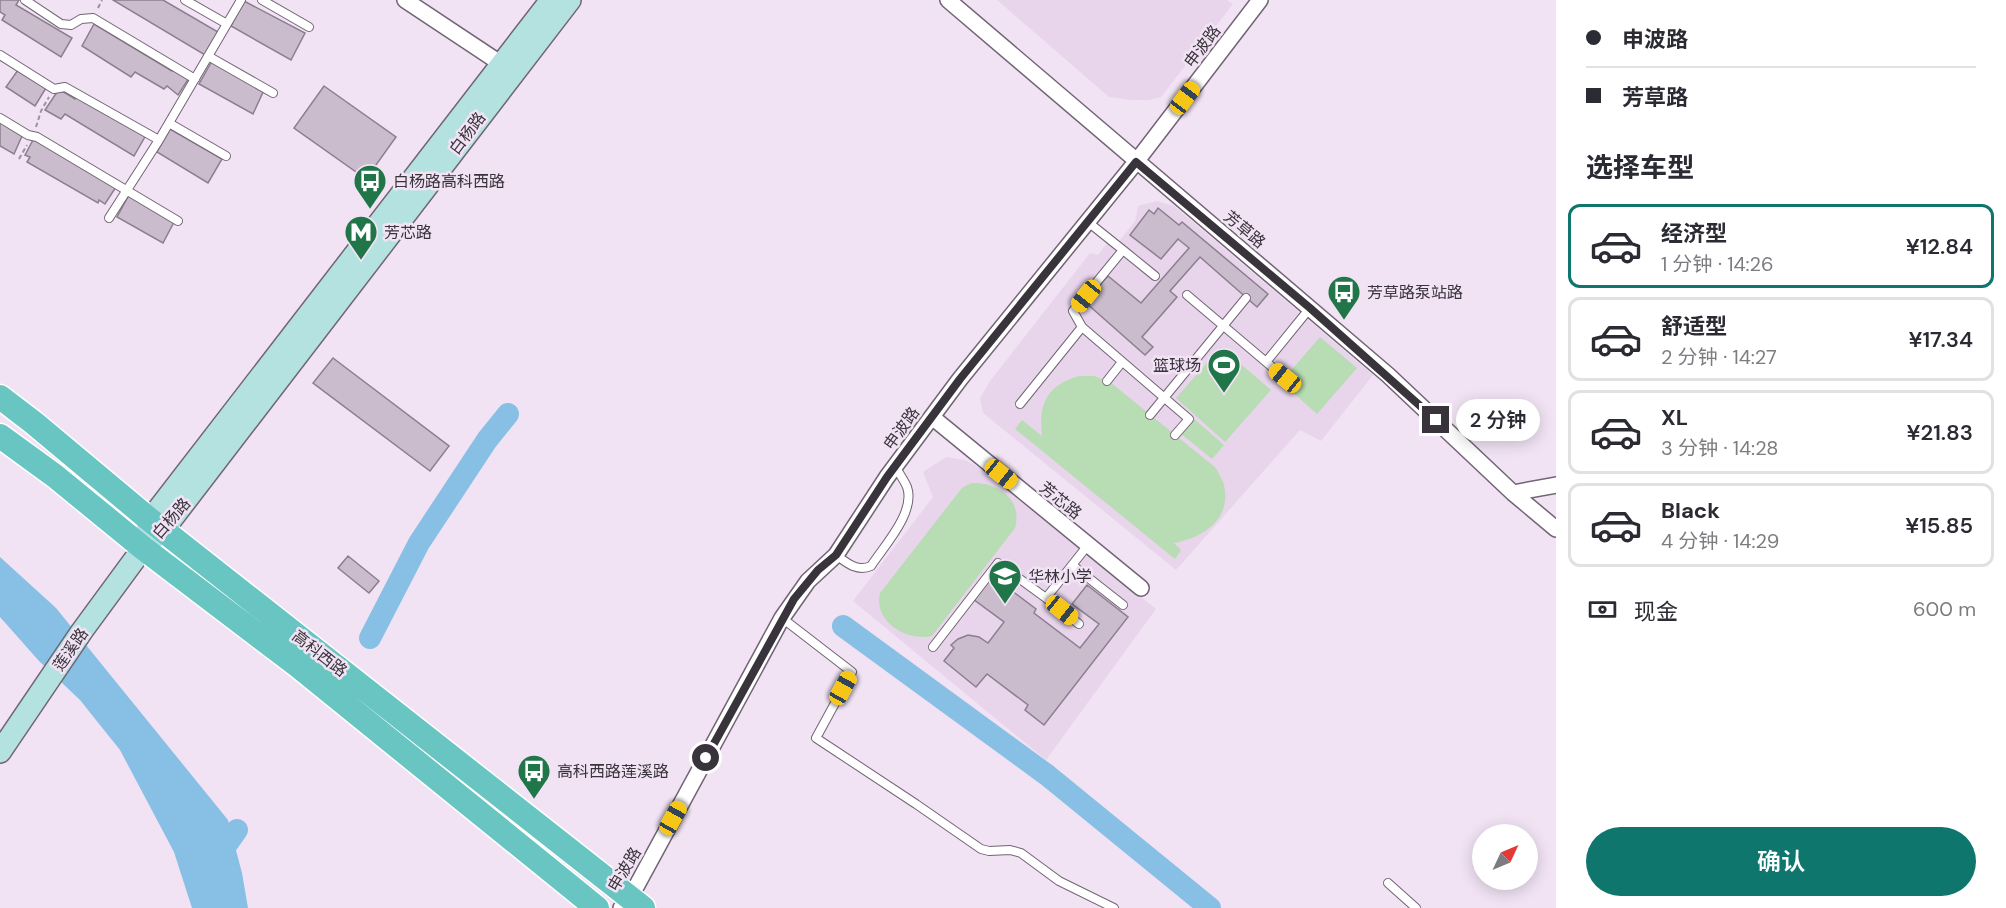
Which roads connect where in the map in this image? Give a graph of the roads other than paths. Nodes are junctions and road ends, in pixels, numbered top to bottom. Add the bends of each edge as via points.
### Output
1 (25, 0) edge
2 (185, 0) edge
3 (241, 0) edge
4 (262, 0) edge
5 (405, 0) edge
6 (551, 0) edge
7 (570, 0) edge
8 (948, 0) edge
9 (1260, 0) edge
10 (227, 24) junction
11 (309, 27) dead end
12 (0, 55) edge
13 (208, 56) junction
14 (508, 68) junction
15 (195, 79) junction
16 (273, 93) dead end
17 (0, 118) edge
18 (169, 123) junction
19 (159, 140) junction
20 (226, 156) dead end
21 (1136, 162) junction
22 (127, 189) junction
23 (109, 218) dead end
24 (178, 221) dead end
25 (1088, 222) junction
26 (1123, 250) junction
27 (1155, 276) dead end
28 (1187, 295) dead end
29 (1246, 298) dead end
30 (1310, 308) junction
31 (1223, 326) junction
32 (1082, 327) junction
33 (1122, 362) junction
34 (1266, 362) junction
35 (1285, 378) dead end
36 (1107, 381) dead end
37 (0, 397) edge
38 (1164, 398) junction
39 (1020, 404) dead end
40 (1150, 414) dead end
41 (932, 417) junction
42 (1175, 435) dead end
43 (0, 436) edge
44 (895, 467) junction
45 (1556, 485) edge
46 (1513, 493) junction
47 (157, 525) junction
48 (1556, 529) edge
49 (1088, 545) junction
50 (143, 548) junction
51 (836, 555) junction
52 (1072, 565) junction
53 (1141, 588) dead end
54 (1046, 598) junction
55 (1123, 605) dead end
56 (782, 618) junction
57 (1079, 624) dead end
58 (933, 647) dead end
59 (0, 752) edge
60 (1388, 883) dead end
61 (631, 905) edge
62 (597, 908) edge
63 (1114, 908) edge
64 (1416, 908) edge

1 - 15 lane via 61,24 93,18
2 - 10 lane
3 - 10 lane
4 - 11 lane
5 - 14 street
6 - 14 main road, 白杨路
7 - 14 main road, 白杨路
8 - 21 street, 芳草路
9 - 21 street, 申波路
10 - 13 lane
12 - 19 lane via 54,89 65,87
13 - 15 lane
13 - 16 lane
14 - 47 main road, 白杨路
15 - 18 lane
17 - 22 lane
18 - 19 lane
18 - 20 lane
19 - 22 lane
21 - 25 street, 申波路
21 - 30 street, 芳草路
22 - 23 lane
22 - 24 lane
25 - 26 lane
25 - 41 street, 申波路
26 - 27 lane
26 - 32 lane via 1073,311
28 - 31 lane
29 - 31 lane
30 - 34 lane
30 - 46 street, 芳草路
31 - 34 lane
31 - 38 lane
32 - 33 lane
32 - 39 lane
33 - 36 lane
33 - 38 lane
34 - 35 lane
37 - 47 main road, 高科西路
38 - 40 lane
38 - 42 lane via 1189,420
41 - 44 street, 申波路
41 - 49 street, 芳芯路
43 - 50 main road, 高科西路
44 - 51 street, 申波路
44 - 51 lane via 906,486 908,504 871,566 856,568
45 - 46 street
46 - 48 street, 芳草路
47 - 50 main road, 白杨路
47 - 61 main road, 高科西路
49 - 52 lane
49 - 53 street, 芳芯路
50 - 59 main road, 莲溪路
50 - 62 main road, 高科西路 via 297,665
51 - 56 street, 申波路 via 808,581
52 - 54 lane
52 - 55 lane
54 - 57 lane
54 - 58 lane via 998,563
56 - 61 street, 申波路
56 - 63 lane via 852,672 816,738 981,849 1022,853 1059,881
60 - 64 lane

